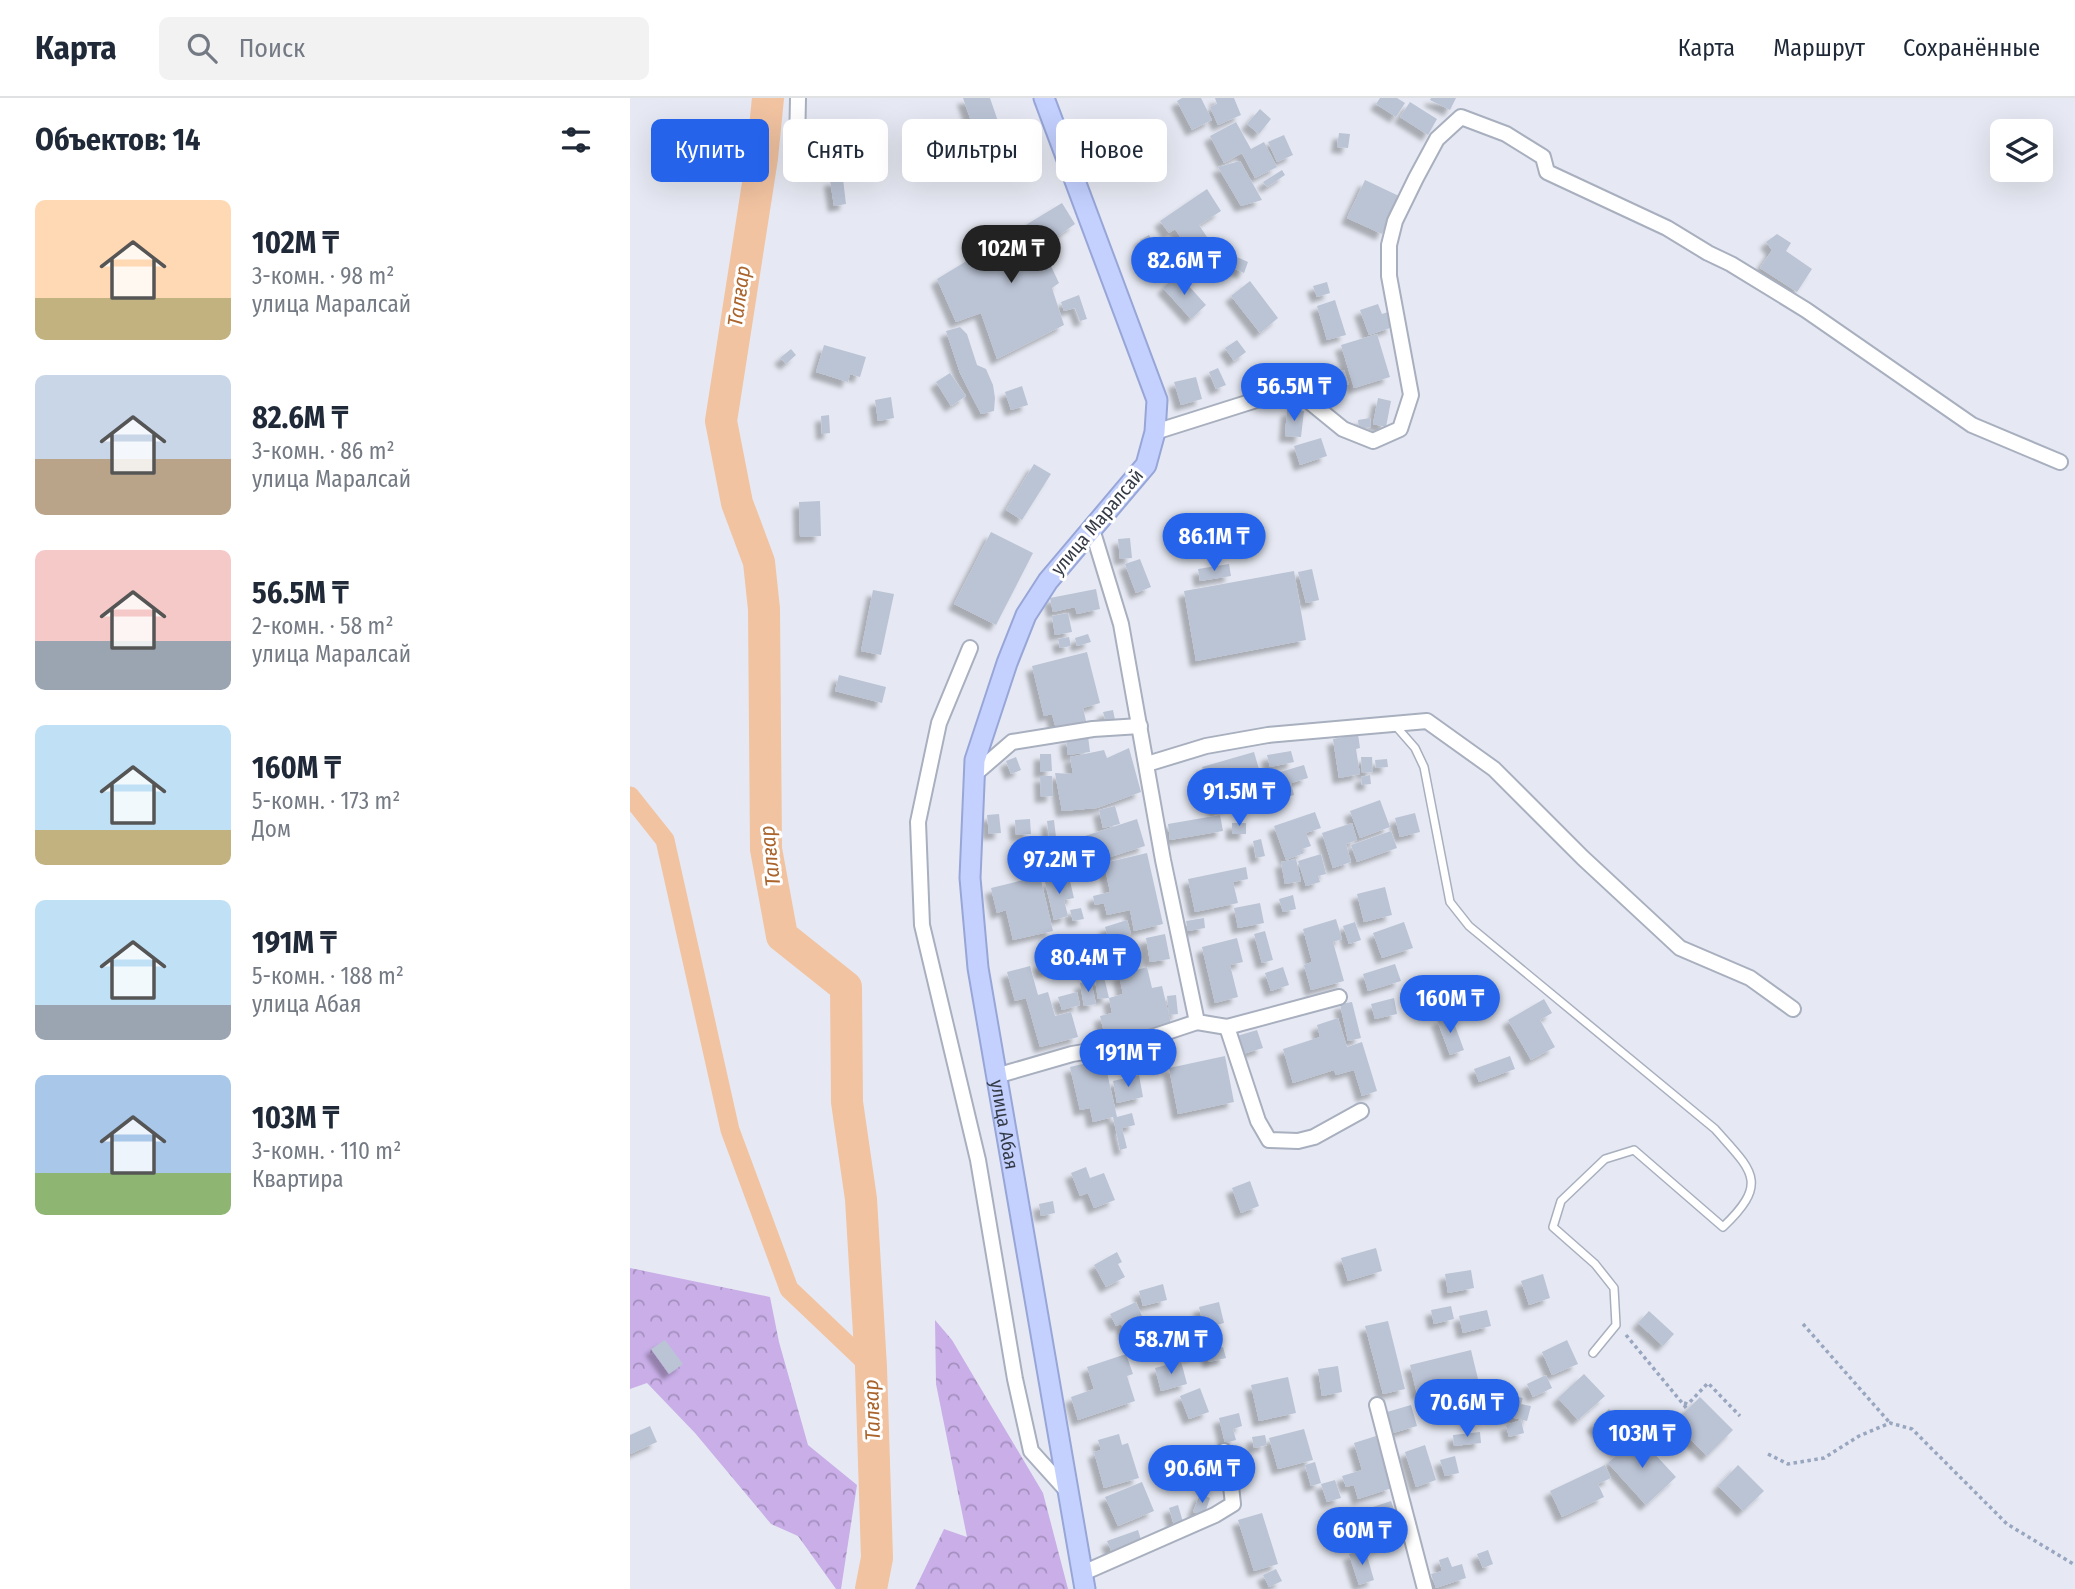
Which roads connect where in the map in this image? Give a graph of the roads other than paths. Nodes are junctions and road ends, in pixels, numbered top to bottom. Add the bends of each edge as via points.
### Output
1 (798, 98) edge
2 (1044, 98) edge
3 (798, 119) edge
4 (1155, 432) junction
5 (2060, 463) dead end
6 (1092, 528) junction
7 (970, 648) dead end
8 (1007, 663) joint
9 (1394, 723) junction
10 (1140, 726) junction
11 (1147, 764) junction
12 (975, 774) junction
13 (1339, 997) dead end
14 (1793, 1009) dead end
15 (1197, 1021) junction
16 (1227, 1027) junction
17 (996, 1076) junction
18 (1361, 1111) dead end
19 (1593, 1353) dead end
20 (1377, 1405) dead end
21 (1224, 1451) dead end
22 (1069, 1493) junction
23 (1084, 1581) edge
24 (1425, 1589) edge

1 - 3 street
2 - 4 street, улица Маралсай via 1157,400
4 - 5 street via 1269,396 1305,398 1343,429 1373,441 1400,429 1411,395 1389,276 1389,245 1395,221 1437,139 1461,117 1506,134 1543,157 1547,172 1667,228 1731,264 1972,425
4 - 6 street, улица Маралсай via 1146,465
6 - 8 street, улица Маралсай via 1026,614
6 - 10 street via 1121,624
7 - 22 street via 939,723 918,822 922,925 978,1160 1031,1451
8 - 12 street, улица Абая via 975,760
9 - 11 street via 1268,735 1206,746
9 - 14 street via 1427,721 1472,753 1680,948 1750,978
9 - 19 lane via 1424,767 1450,902 1469,926 1715,1129 1749,1169 1753,1189 1742,1209 1723,1227 1634,1150 1605,1159 1561,1201 1553,1227 1595,1264 1614,1288 1616,1325
10 - 11 street
10 - 12 street via 1013,742
11 - 15 street
12 - 17 street, улица Абая via 970,878 978,968
13 - 16 street
15 - 16 street
15 - 17 street via 1130,1044 1072,1054
16 - 18 street via 1258,1121 1269,1140 1314,1137
17 - 22 street, улица Абая
20 - 24 street
21 - 23 street via 1233,1504
22 - 23 street, улица Абая

